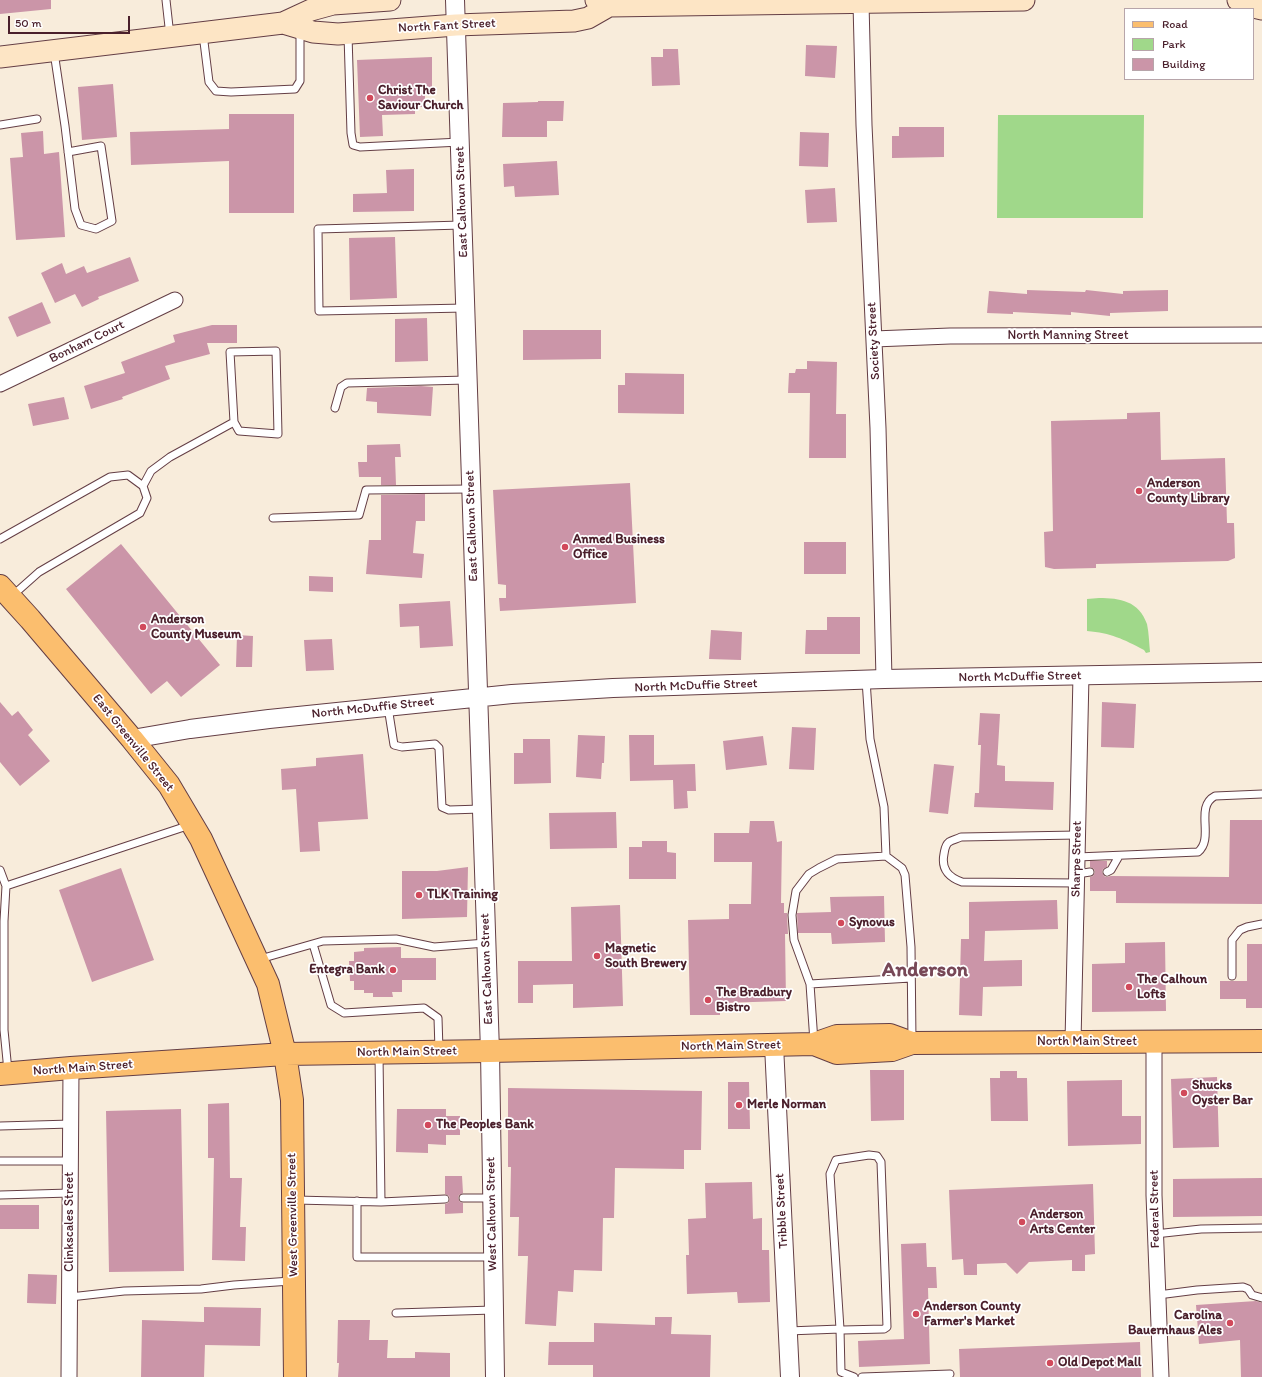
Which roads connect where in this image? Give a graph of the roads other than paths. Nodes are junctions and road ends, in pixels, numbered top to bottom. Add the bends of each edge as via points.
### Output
1 (166, 0) edge
2 (390, 0) edge
3 (456, 0) edge
4 (1024, 0) edge
5 (1238, 0) edge
6 (968, 1) edge
7 (603, 3) edge
8 (668, 3) edge
9 (862, 3) junction
10 (1262, 9) edge
11 (292, 25) junction
12 (456, 25) junction
13 (203, 32) junction
14 (348, 33) junction
15 (170, 36) junction
16 (54, 50) junction
17 (0, 57) edge
18 (37, 119) dead end
19 (0, 125) edge
20 (460, 142) junction
21 (68, 152) junction
22 (463, 225) junction
23 (175, 300) dead end
24 (465, 308) junction
25 (1262, 334) edge
26 (874, 339) junction
27 (468, 380) junction
28 (0, 384) edge
29 (335, 408) dead end
30 (234, 422) junction
31 (143, 486) junction
32 (471, 489) junction
33 (273, 518) dead end
34 (0, 539) edge
35 (5, 592) edge
36 (1262, 672) edge
37 (1081, 676) junction
38 (884, 679) junction
39 (866, 680) junction
40 (478, 697) junction
41 (388, 707) junction
42 (132, 739) junction
43 (1262, 794) edge
44 (481, 809) junction
45 (192, 825) junction
46 (1078, 835) junction
47 (886, 856) junction
48 (1119, 856) junction
49 (1077, 857) junction
50 (0, 870) edge
51 (1107, 872) dead end
52 (1081, 876) junction
53 (6, 886) junction
54 (1262, 924) edge
55 (486, 943) junction
56 (313, 944) junction
57 (256, 960) junction
58 (1232, 976) dead end
59 (911, 978) junction
60 (810, 984) junction
61 (1262, 1041) edge
62 (1073, 1042) junction
63 (1154, 1042) junction
64 (912, 1043) junction
65 (774, 1044) junction
66 (814, 1044) junction
67 (490, 1051) junction
68 (439, 1052) junction
69 (379, 1053) junction
70 (285, 1054) junction
71 (71, 1068) junction
72 (4, 1074) edge
73 (71, 1124) junction
74 (0, 1126) edge
75 (70, 1160) junction
76 (0, 1162) edge
77 (70, 1193) junction
78 (0, 1195) edge
79 (463, 1198) dead end
80 (492, 1198) junction
81 (445, 1199) dead end
82 (293, 1200) junction
83 (358, 1201) junction
84 (381, 1202) junction
85 (1262, 1228) edge
86 (1156, 1234) junction
87 (493, 1257) junction
88 (294, 1281) junction
89 (1158, 1295) junction
90 (70, 1297) junction
91 (1262, 1298) edge
92 (494, 1310) junction
93 (396, 1313) dead end
94 (840, 1329) junction
95 (788, 1331) junction
96 (950, 1374) dead end
97 (69, 1377) edge
98 (295, 1377) edge
99 (495, 1377) edge
100 (790, 1377) edge
101 (854, 1377) edge
102 (862, 1377) edge
103 (1161, 1377) edge

1 - 15 lane
2 - 11 main road, North Fant Street via 333,4 311,10
3 - 12 street, East Calhoun Street
4 - 6 main road, North Fant Street
5 - 10 main road via 1245,5
6 - 9 main road, North Fant Street
7 - 8 main road, North Fant Street
7 - 12 main road, North Fant Street via 588,18 574,21
8 - 9 main road, North Fant Street
9 - 26 street, Society Street via 864,125
11 - 13 main road, North Fant Street
11 - 13 lane via 300,81 295,89 216,91 209,82
11 - 14 main road, North Fant Street via 313,32
12 - 14 main road, North Fant Street
12 - 20 street, East Calhoun Street
13 - 15 main road, North Fant Street
14 - 20 lane via 353,145 360,147
15 - 16 main road, North Fant Street
16 - 17 main road, North Fant Street
16 - 21 lane
18 - 19 lane
20 - 22 street, East Calhoun Street
21 - 21 lane via 75,209 81,225 96,229 112,221 101,146
22 - 24 street, East Calhoun Street
22 - 24 lane via 318,229 319,311
23 - 28 street, Bonham Court
24 - 27 street, East Calhoun Street
25 - 26 street, North Manning Street via 950,336
26 - 38 street, Society Street
27 - 29 lane via 347,383 341,387
27 - 32 street, East Calhoun Street
30 - 30 lane via 230,352 276,351 278,434 239,431
30 - 31 lane via 170,457 151,471
31 - 34 lane via 128,476 110,477
31 - 35 lane via 147,498 140,513
32 - 33 lane via 366,490 360,515
32 - 40 street, East Calhoun Street
35 - 42 main road, East Greenville Street
36 - 37 street, North McDuffie Street
37 - 38 street, North McDuffie Street
37 - 46 street, Sharpe Street
38 - 39 street, North McDuffie Street
39 - 40 street, North McDuffie Street via 613,688
39 - 47 lane via 870,739 884,807
40 - 41 street, North McDuffie Street
40 - 44 street, East Calhoun Street
41 - 42 street, North McDuffie Street via 190,728
41 - 44 lane via 394,745 402,747 435,744 439,748 442,807 449,810
42 - 45 main road, East Greenville Street via 169,785
43 - 48 lane via 1211,798 1206,808 1206,841 1198,852
44 - 55 street, East Calhoun Street
45 - 53 lane
45 - 57 main road, East Greenville Street via 201,839
46 - 49 street, Sharpe Street
46 - 52 lane via 961,838 950,841 945,847 943,858 945,871 953,879 962,882
47 - 59 lane via 902,868 905,874
47 - 60 lane via 837,859 809,874 796,891 792,915 794,940
48 - 49 lane
48 - 51 lane
49 - 52 street, Sharpe Street
50 - 53 lane
52 - 62 street, Sharpe Street
53 - 72 lane
54 - 58 lane via 1240,930 1232,940
55 - 56 lane via 434,947 396,939 323,941
55 - 67 street, East Calhoun Street
56 - 57 lane
56 - 68 lane via 331,1005 344,1013 424,1008 438,1018
57 - 70 main road, East Greenville Street via 268,984
59 - 60 lane
59 - 64 lane
60 - 66 lane
61 - 63 main road, North Main Street
62 - 63 main road, North Main Street
62 - 64 main road, North Main Street
63 - 86 street, Federal Street
64 - 66 main road, North Main Street via 890,1035 837,1036
65 - 66 main road, North Main Street
65 - 67 main road, North Main Street
65 - 95 street, Tribble Street
67 - 68 main road, North Main Street
67 - 80 street, West Calhoun Street
68 - 69 main road, North Main Street
69 - 70 main road, North Main Street
69 - 84 lane
70 - 71 main road, North Main Street
70 - 82 main road, West Greenville Street via 292,1100
71 - 72 main road, North Main Street
71 - 73 street, Clinkscales Street
73 - 74 lane
73 - 75 street, Clinkscales Street
75 - 76 lane
75 - 77 street, Clinkscales Street
77 - 78 lane
77 - 90 street, Clinkscales Street
79 - 80 lane
80 - 87 street, West Calhoun Street
81 - 84 lane
82 - 83 lane
82 - 88 main road, West Greenville Street
83 - 84 lane
83 - 87 lane via 357,1257
85 - 86 lane via 1201,1229
86 - 89 street, Federal Street
87 - 92 street, West Calhoun Street
88 - 90 lane via 201,1289 124,1291
88 - 98 main road, West Greenville Street
89 - 91 lane via 1243,1287 1248,1289 1252,1296
89 - 103 street, Federal Street
90 - 97 street, Clinkscales Street
92 - 93 lane
92 - 99 street, West Calhoun Street
94 - 94 lane via 887,1327 881,1162 877,1156 836,1160 830,1174
94 - 95 lane
94 - 101 lane via 841,1372
95 - 100 street, Tribble Street
96 - 102 lane

